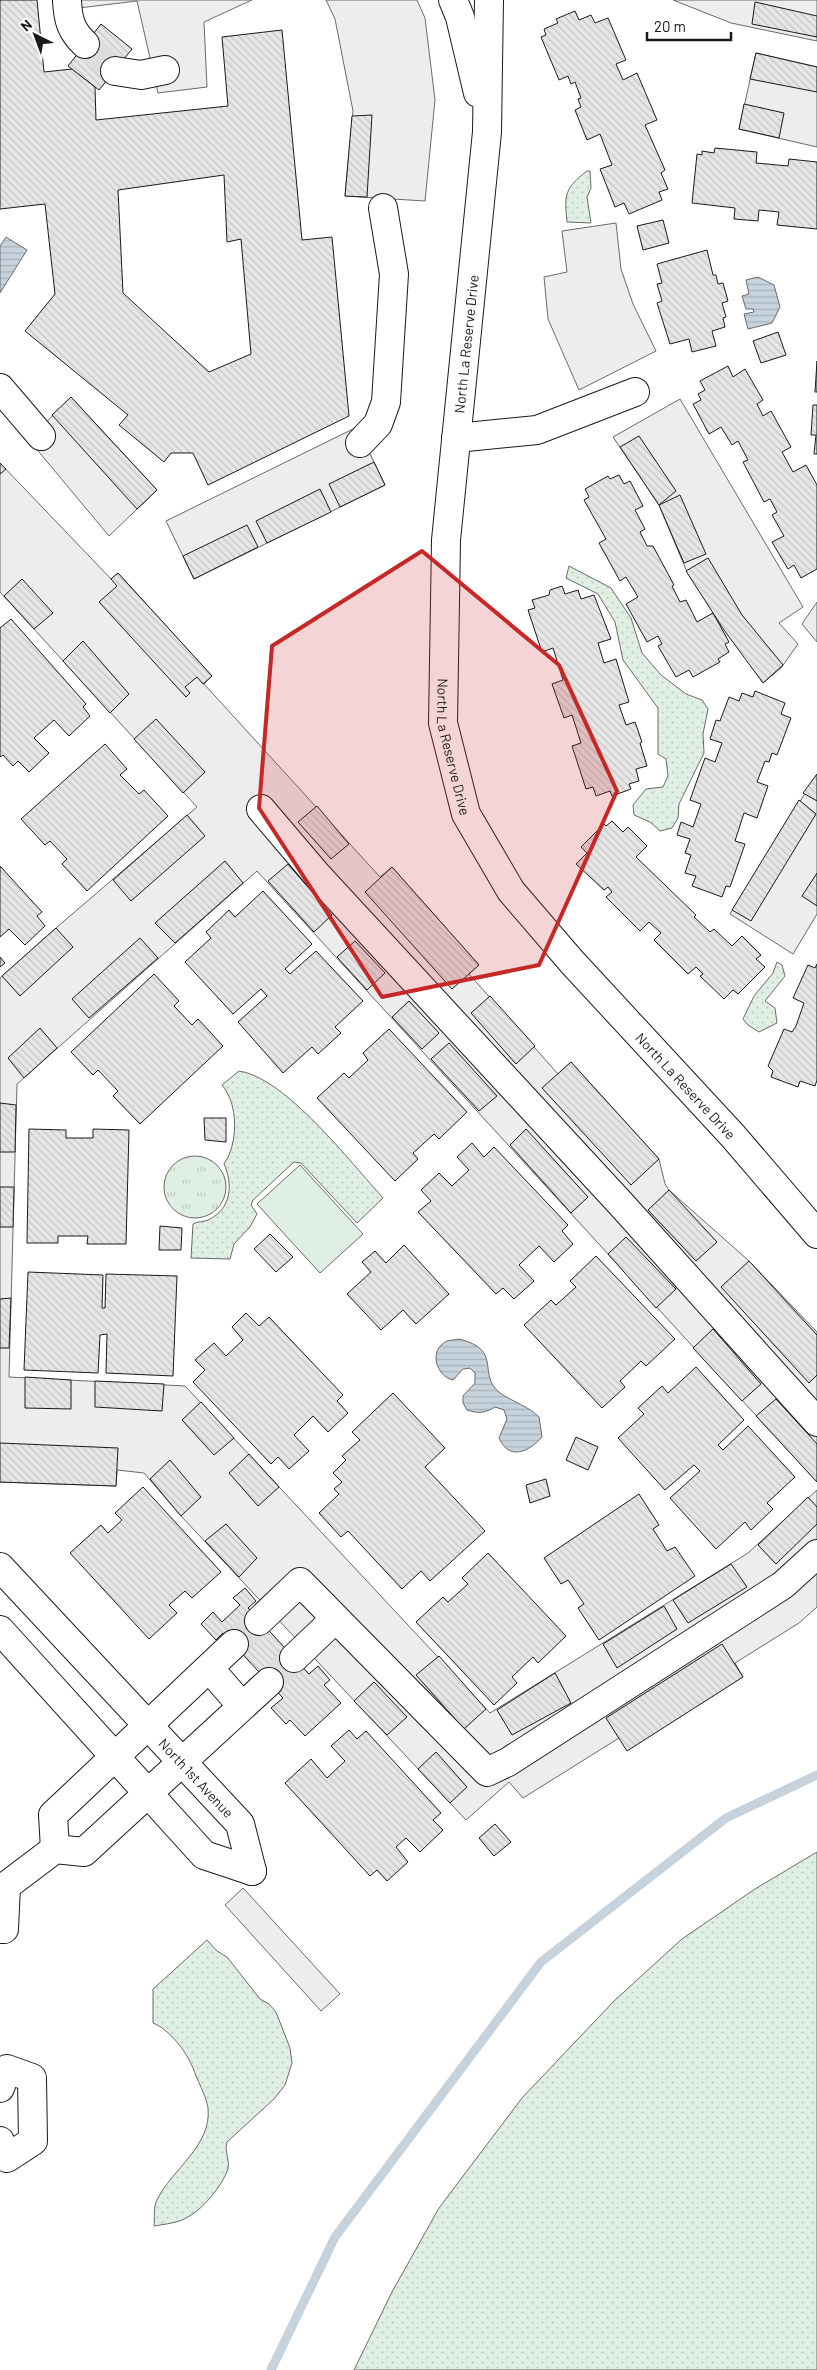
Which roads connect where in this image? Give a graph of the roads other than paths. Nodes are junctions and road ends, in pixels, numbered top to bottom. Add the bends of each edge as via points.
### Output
1 (453, 0) edge
2 (489, 0) edge
3 (67, 1) dead end
4 (85, 44) tunnel mouth
5 (165, 70) dead end
6 (114, 71) tunnel mouth
7 (487, 132) junction
8 (383, 208) dead end
9 (0, 388) edge
10 (635, 392) dead end
11 (41, 436) dead end
12 (456, 438) junction
13 (360, 443) dead end
14 (261, 809) dead end
15 (817, 1234) edge
16 (817, 1422) edge
17 (817, 1554) edge
18 (0, 1567) edge
19 (260, 1620) tunnel mouth
20 (335, 1620) junction
21 (0, 1630) edge
22 (234, 1644) tunnel mouth
23 (294, 1658) tunnel mouth
24 (209, 1668) junction
25 (268, 1682) tunnel mouth
26 (242, 1706) junction
27 (148, 1725) junction
28 (115, 1757) junction
29 (182, 1762) junction
30 (148, 1793) junction
31 (55, 1849) junction
32 (3, 1886) edge
33 (0, 1930) edge
34 (0, 2088) edge
35 (0, 2141) edge

1 - 7 street, North La Reserve Drive via 460,17
2 - 7 street, North La Reserve Drive
3 - 4 street via 68,20 74,34
5 - 6 street via 141,75
7 - 12 street, North La Reserve Drive
8 - 13 street via 394,274 386,402 378,424
9 - 11 street
10 - 12 street via 537,430
12 - 15 street, North La Reserve Drive via 446,540 443,723 466,814 511,891 733,1136
14 - 16 street via 318,876 615,1197
17 - 20 street via 783,1585 508,1762 487,1772
18 - 27 street, North 1st Avenue
19 - 20 street via 300,1582
20 - 23 street
21 - 28 street, North 1st Avenue
22 - 24 street
24 - 26 street
24 - 27 street
25 - 26 street
26 - 29 street
27 - 28 street
27 - 29 street, North 1st Avenue
28 - 30 street, North 1st Avenue
28 - 31 street via 53,1816
29 - 30 street
29 - 30 street, North 1st Avenue via 240,1824 252,1872 204,1855
30 - 31 street via 84,1852
31 - 32 street
32 - 33 street via 4,1929
34 - 35 street via 7,2069 32,2078 33,2141 7,2158

